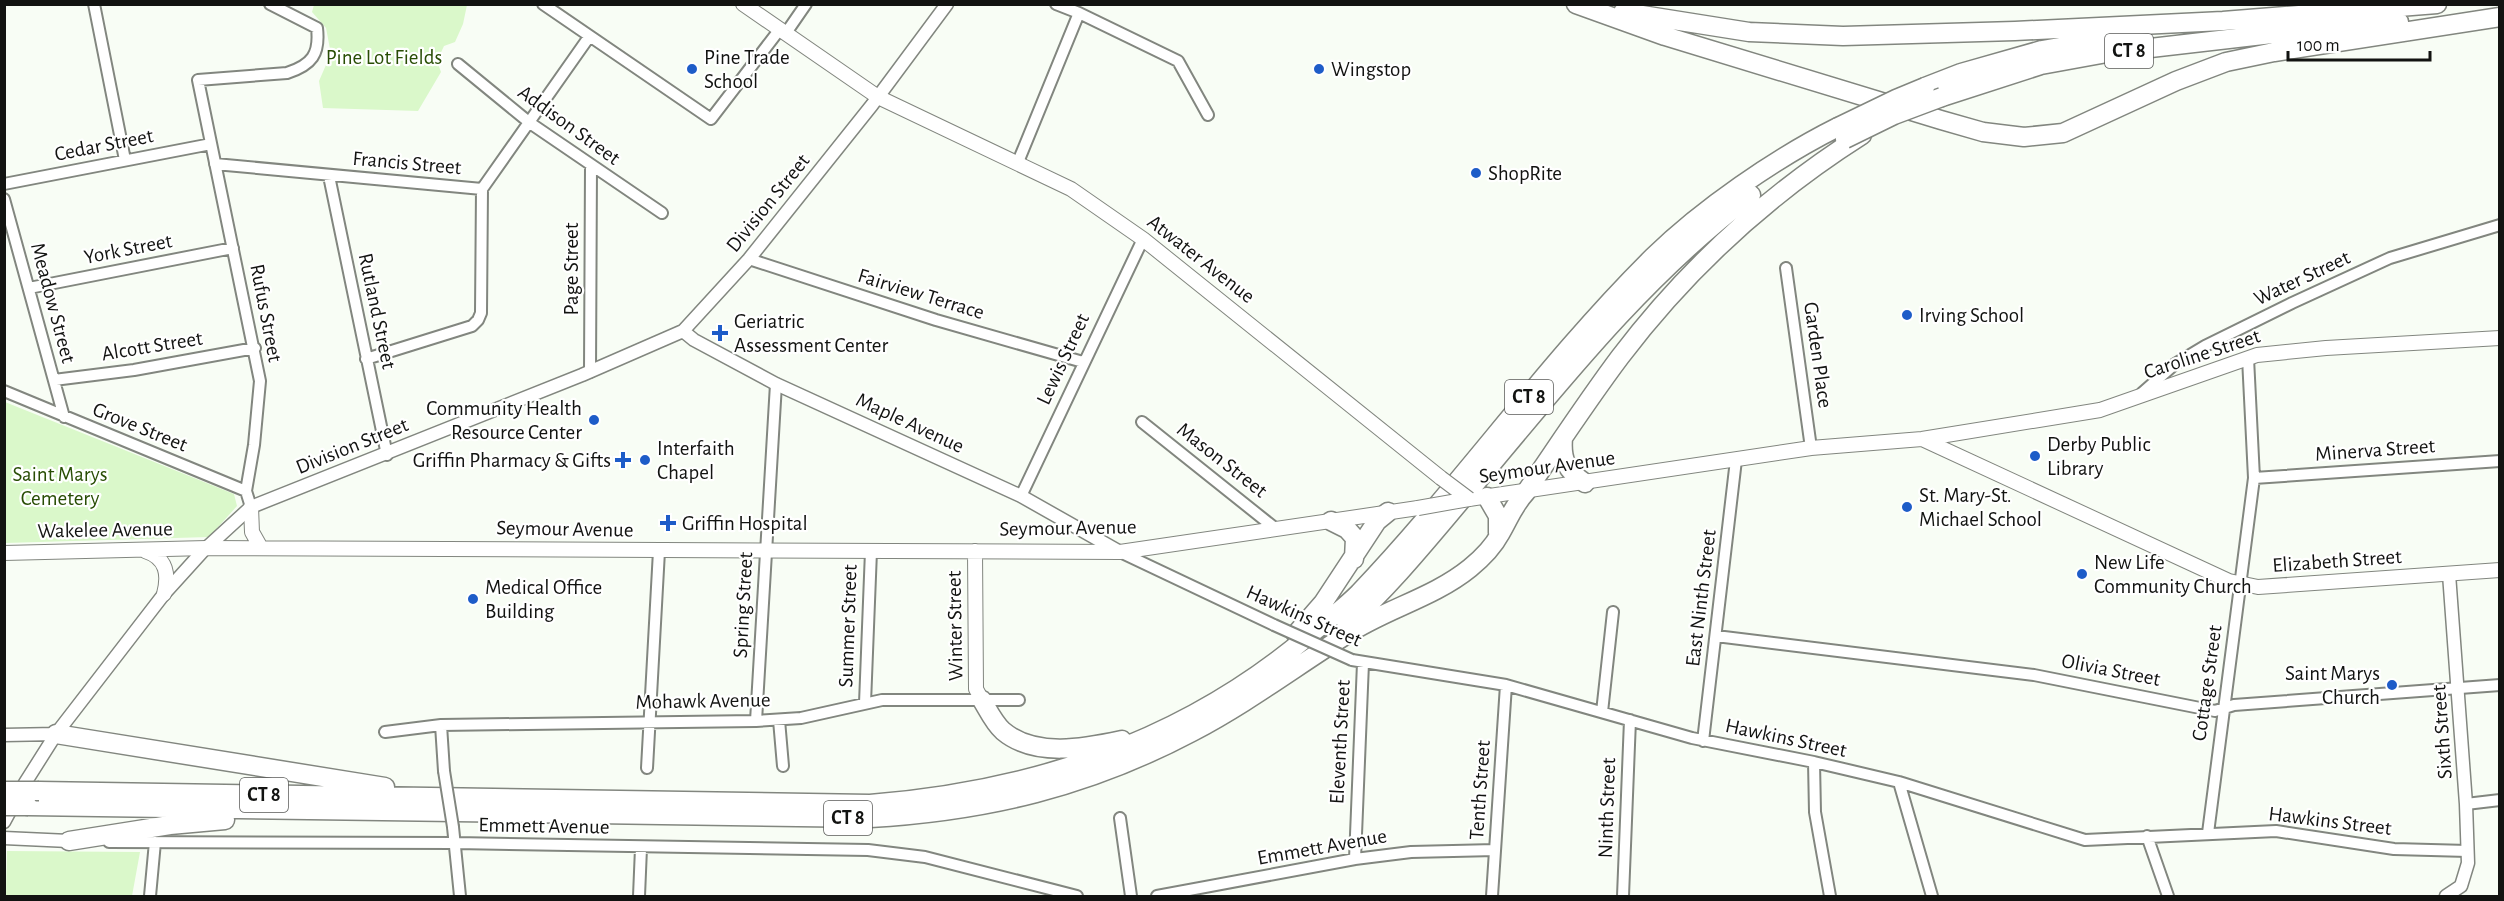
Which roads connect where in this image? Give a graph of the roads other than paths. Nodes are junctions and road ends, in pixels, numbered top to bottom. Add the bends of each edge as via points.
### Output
1 (94, 4) edge
2 (270, 4) edge
3 (543, 4) edge
4 (743, 4) edge
5 (806, 4) edge
6 (947, 4) edge
7 (1056, 4) edge
8 (1576, 4) edge
9 (1580, 4) edge
10 (2437, 4) edge
11 (1079, 13) junction
12 (2499, 15) edge
13 (2223, 21) junction
14 (783, 31) junction
15 (589, 37) junction
16 (458, 64) dead end
17 (878, 97) junction
18 (1208, 115) dead end
19 (530, 123) junction
20 (1844, 137) junction
21 (211, 144) junction
22 (125, 160) junction
23 (1018, 162) junction
24 (215, 164) junction
25 (591, 166) junction
26 (329, 176) junction
27 (4, 184) edge
28 (482, 189) junction
29 (4, 199) edge
30 (662, 213) dead end
31 (2499, 225) edge
32 (1143, 239) junction
33 (233, 248) junction
34 (749, 259) junction
35 (1786, 268) dead end
36 (29, 288) junction
37 (683, 331) junction
38 (2499, 338) edge
39 (255, 348) junction
40 (2248, 358) junction
41 (366, 359) junction
42 (1083, 362) junction
43 (590, 372) junction
44 (54, 380) junction
45 (776, 384) junction
46 (4, 391) edge
47 (2137, 398) junction
48 (64, 417) junction
49 (1142, 422) dead end
50 (1563, 438) junction
51 (1922, 439) junction
52 (1811, 448) junction
53 (387, 455) junction
54 (1736, 460) junction
55 (2499, 461) edge
56 (2254, 477) junction
57 (1585, 483) junction
58 (246, 491) junction
59 (1526, 492) junction
60 (1021, 496) junction
61 (1477, 498) junction
62 (251, 507) junction
63 (1388, 512) junction
64 (1331, 521) junction
65 (1276, 529) junction
66 (1495, 541) junction
67 (207, 548) junction
68 (261, 548) junction
69 (141, 550) junction
70 (659, 551) junction
71 (765, 551) junction
72 (871, 551) junction
73 (975, 551) junction
74 (1120, 552) junction
75 (4, 553) edge
76 (1354, 559) junction
77 (2499, 570) edge
78 (2449, 574) junction
79 (2241, 584) junction
80 (164, 594) junction
81 (1613, 612) dead end
82 (1716, 636) junction
83 (1358, 662) junction
84 (1506, 685) junction
85 (2499, 685) edge
86 (2458, 689) junction
87 (1238, 690) junction
88 (1262, 692) junction
89 (982, 700) junction
90 (1019, 700) dead end
91 (865, 703) junction
92 (2224, 708) junction
93 (1602, 712) junction
94 (779, 720) junction
95 (1630, 720) junction
96 (650, 721) junction
97 (756, 721) junction
98 (441, 725) junction
99 (385, 732) dead end
100 (1162, 732) junction
101 (56, 734) junction
102 (4, 735) edge
103 (1703, 741) junction
104 (1814, 762) junction
105 (783, 766) dead end
106 (647, 768) dead end
107 (1899, 782) junction
108 (5, 796) edge
109 (488, 798) junction
110 (2499, 800) edge
111 (2466, 804) junction
112 (410, 812) junction
113 (1120, 818) dead end
114 (4, 822) edge
115 (2208, 833) junction
116 (2147, 836) junction
117 (4, 838) edge
118 (69, 841) junction
119 (155, 842) junction
120 (456, 843) junction
121 (641, 848) junction
122 (1495, 850) junction
123 (2468, 851) junction
124 (1355, 859) junction
125 (150, 897) edge
126 (460, 897) edge
127 (639, 897) edge
128 (1077, 897) edge
129 (1131, 897) edge
130 (1157, 897) edge
131 (1492, 897) edge
132 (1623, 897) edge
133 (1830, 897) edge
134 (1932, 897) edge
135 (2168, 897) edge
136 (2446, 897) edge

1 - 22 street
2 - 21 street, Rufus Street via 317,28 312,61 287,73 198,80
3 - 15 street
4 - 14 main road, Atwater Avenue
5 - 14 street
6 - 17 street, Division Street
7 - 11 street
8 - 12 highway via 1665,36 1941,120 1983,132 2024,137 2063,133 2226,62
9 - 13 highway via 1749,32 1843,36
10 - 13 highway, CT 8
11 - 18 street via 1178,60
11 - 23 street
12 - 20 highway, CT 8, bridge via 2359,24 2041,65 1942,97
13 - 20 highway, CT 8, bridge via 2042,50 1961,73 1925,87
14 - 15 street via 711,119
14 - 17 main road, Atwater Avenue
15 - 19 street, Francis Street
16 - 19 street, Addison Street
17 - 23 main road, Atwater Avenue
17 - 34 street, Division Street
19 - 25 street, Addison Street
19 - 28 street, Francis Street
20 - 50 highway via 1740,226 1674,292 1621,356
20 - 87 highway, CT 8 via 1754,178 1654,256 1356,596
20 - 88 highway, CT 8 via 1767,182 1663,269 1607,326 1374,601
21 - 22 street, Cedar Street
21 - 24 street, Rufus Street
22 - 27 street, Cedar Street
23 - 32 main road, Atwater Avenue via 1071,189
24 - 26 street, Francis Street
24 - 33 street, Rufus Street
25 - 30 street, Addison Street
25 - 43 street, Page Street
26 - 28 street, Francis Street
26 - 41 street, Rutland Street
28 - 41 street via 478,320 472,326
29 - 36 street, Meadow Street
31 - 47 street, Water Street via 2391,258 2292,303 2175,364
32 - 42 street, Lewis Street
32 - 61 main road, Atwater Avenue, bridge via 1441,478
33 - 36 street, York Street
33 - 39 street, Rufus Street
34 - 37 street, Division Street
34 - 42 street, Fairview Terrace via 936,320
35 - 52 street, Garden Place
36 - 44 street, Meadow Street
37 - 43 street, Division Street
37 - 45 street, Maple Avenue
38 - 40 main road, Caroline Street via 2326,348
39 - 44 street, Alcott Street
39 - 58 street, Rufus Street via 260,389
40 - 47 main road, Caroline Street
40 - 56 street, Cottage Street
41 - 53 street, Rutland Street
42 - 60 street, Lewis Street
43 - 53 street, Division Street
44 - 48 street, Meadow Street
45 - 60 street, Maple Avenue
45 - 71 street, Spring Street
46 - 48 street, Grove Street
47 - 51 main road, Caroline Street via 2100,410
48 - 58 street, Grove Street
49 - 65 street, Mason Street
50 - 57 highway via 1564,462
50 - 59 highway
51 - 52 main road, Seymour Avenue
51 - 79 main road, Elizabeth Street
52 - 54 main road, Seymour Avenue
53 - 62 street, Division Street
54 - 57 main road, Seymour Avenue
54 - 82 street, East Ninth Street
55 - 56 street, Minerva Street
56 - 79 street, Cottage Street
57 - 59 main road, Seymour Avenue
58 - 62 street
59 - 61 main road, Seymour Avenue
59 - 66 highway via 1512,508
60 - 74 street, Maple Avenue
61 - 63 main road, Seymour Avenue, bridge
61 - 66 highway via 1498,516
62 - 67 street, Division Street
62 - 68 main road via 252,532
63 - 64 main road, Seymour Avenue
63 - 76 highway via 1377,521
64 - 65 main road, Seymour Avenue
64 - 76 highway via 1347,529 1354,538
65 - 74 main road, Seymour Avenue
66 - 88 highway via 1457,577 1347,634
67 - 68 main road, Seymour Avenue
67 - 69 main road, Wakelee Avenue
67 - 80 street, Division Street
68 - 70 main road, Seymour Avenue
69 - 75 main road, Wakelee Avenue
69 - 80 main road via 153,554 166,568
70 - 71 main road, Seymour Avenue
70 - 96 street
71 - 72 main road, Seymour Avenue
71 - 97 street, Spring Street
72 - 73 main road, Seymour Avenue
72 - 91 street, Summer Street
73 - 74 main road, Seymour Avenue
73 - 89 main road, Winter Street via 976,689
74 - 83 street, Hawkins Street, bridge
76 - 87 highway via 1304,626
77 - 78 main road, Elizabeth Street
78 - 79 main road, Elizabeth Street via 2258,587
78 - 86 street, Sixth Street
79 - 92 street, Cottage Street
80 - 101 street, Division Street
81 - 93 street
82 - 92 street, Olivia Street via 2034,675 2215,711
82 - 103 street, East Ninth Street
83 - 84 street, Hawkins Street
83 - 124 street, Eleventh Street
84 - 93 street, Hawkins Street
84 - 122 street, Tenth Street
85 - 86 street, Olivia Street
86 - 92 street, Olivia Street
86 - 111 street, Sixth Street
87 - 100 highway, CT 8
88 - 112 highway, CT 8 via 1192,732 1110,770 1026,796 959,810 870,818
89 - 90 street, Mohawk Avenue
89 - 91 street, Mohawk Avenue
89 - 100 highway via 1004,731 1038,747 1092,746
91 - 94 street, Mohawk Avenue
92 - 115 street, Cottage Street
93 - 95 street, Hawkins Street
94 - 97 street, Mohawk Avenue
94 - 105 street
95 - 103 street, Hawkins Street
95 - 132 street, Ninth Street
96 - 97 street, Mohawk Avenue
96 - 98 street, Mohawk Avenue
96 - 106 street
98 - 99 street, Mohawk Avenue
98 - 120 street, bridge
100 - 109 highway, CT 8 via 1093,760 1021,781 900,802 840,805
101 - 102 street
101 - 109 highway via 381,786
101 - 114 street, Division Street
103 - 104 street, Hawkins Street
104 - 107 street, Hawkins Street
104 - 133 street via 1815,812
107 - 116 street, Hawkins Street via 2085,840
107 - 134 street
108 - 109 highway, CT 8, bridge via 39,791
108 - 112 highway, CT 8, bridge via 28,806
110 - 111 street
111 - 123 street, Sixth Street
112 - 118 highway via 325,820 194,822
113 - 129 street
115 - 116 street, Hawkins Street
115 - 123 street, Hawkins Street via 2276,831 2394,849
116 - 135 street
117 - 118 street, Emmett Avenue
118 - 119 street, Emmett Avenue
119 - 120 street, Emmett Avenue
119 - 125 street
120 - 121 street, Emmett Avenue
120 - 126 street
121 - 127 street
121 - 128 street, Emmett Avenue via 868,850 925,857
122 - 124 street, Emmett Avenue via 1411,852
122 - 131 street, Tenth Street
123 - 136 street, Sixth Street via 2461,886
124 - 130 street, Emmett Avenue

